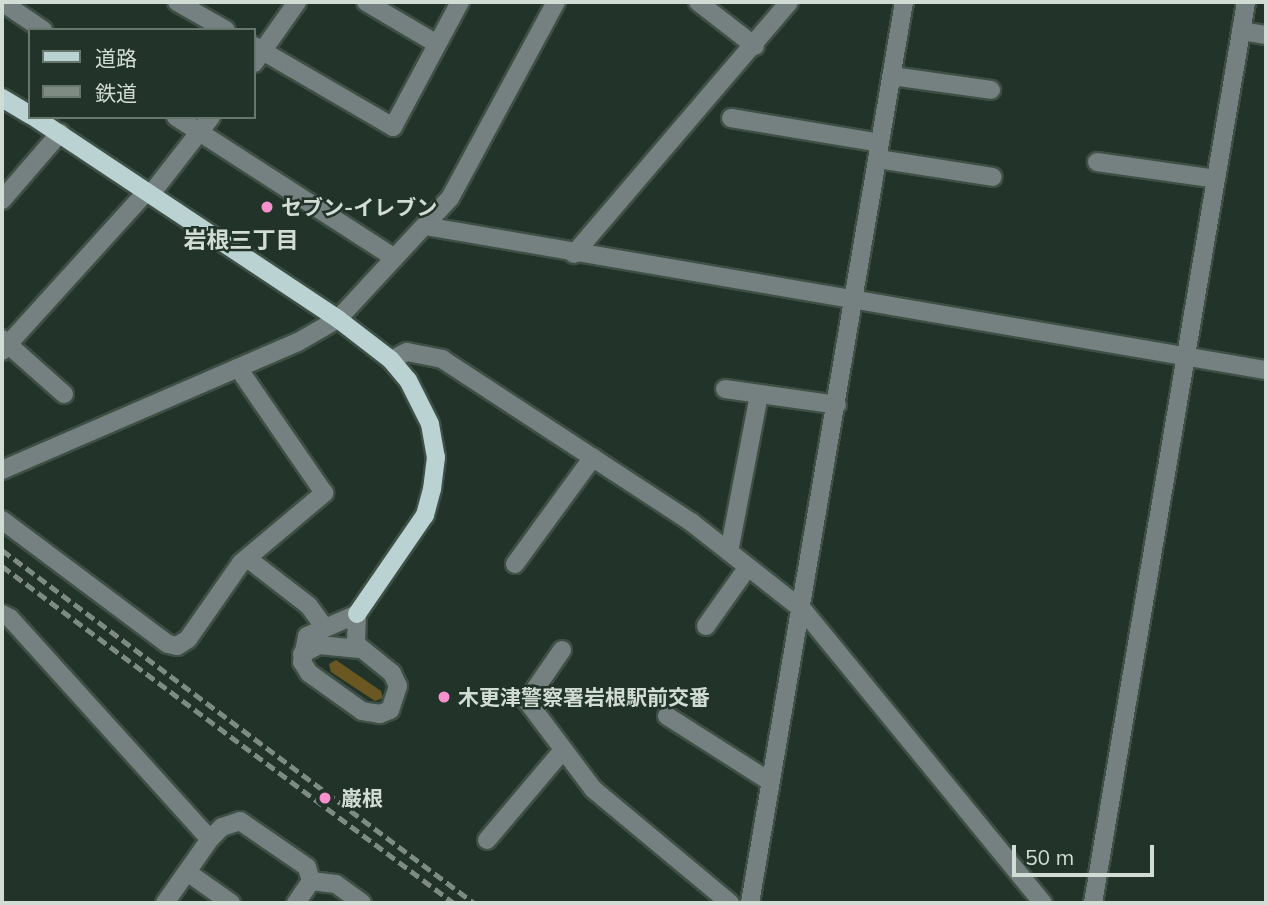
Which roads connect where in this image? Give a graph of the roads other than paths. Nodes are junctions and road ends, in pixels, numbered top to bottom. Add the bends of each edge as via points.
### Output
1 (2, 2) edge
2 (177, 2) edge
3 (297, 2) edge
4 (366, 2) edge
5 (460, 2) edge
6 (556, 2) edge
7 (789, 2) edge
8 (904, 2) edge
9 (1246, 2) edge
10 (704, 4) edge
11 (40, 28) edge
12 (222, 28) edge
13 (1241, 32) junction
14 (1266, 35) edge
15 (437, 44) junction
16 (755, 46) junction
17 (257, 53) edge
18 (892, 76) junction
19 (991, 90) dead end
20 (2, 98) edge
21 (28, 114) edge
22 (731, 118) dead end
23 (37, 119) edge
24 (179, 119) edge
25 (210, 119) edge
26 (60, 132) junction
27 (200, 132) junction
28 (879, 151) junction
29 (1097, 162) dead end
30 (993, 177) dead end
31 (1216, 179) junction
32 (149, 193) junction
33 (2, 200) edge
34 (425, 226) junction
35 (574, 254) junction
36 (395, 258) junction
37 (854, 300) junction
38 (338, 319) junction
39 (4, 345) edge
40 (1183, 357) junction
41 (391, 360) junction
42 (238, 368) junction
43 (1266, 370) edge
44 (725, 388) dead end
45 (64, 394) dead end
46 (760, 395) junction
47 (837, 405) junction
48 (593, 457) junction
49 (2, 470) edge
50 (2, 520) edge
51 (729, 552) junction
52 (247, 558) junction
53 (515, 564) dead end
54 (748, 567) junction
55 (803, 610) junction
56 (2, 614) edge
57 (357, 614) junction
58 (706, 625) dead end
59 (325, 628) junction
60 (360, 649) junction
61 (562, 650) dead end
62 (302, 654) junction
63 (667, 716) dead end
64 (563, 750) junction
65 (769, 780) junction
66 (210, 839) junction
67 (487, 840) dead end
68 (187, 872) junction
69 (311, 881) junction
70 (165, 903) edge
71 (231, 903) edge
72 (296, 903) edge
73 (362, 903) edge
74 (730, 903) edge
75 (750, 903) edge
76 (1043, 903) edge
77 (1093, 903) edge

1 - 11 street
2 - 12 street
3 - 17 street
4 - 15 street
5 - 15 street
6 - 34 street via 450,198
7 - 16 street
8 - 18 street
9 - 13 street
10 - 16 street
13 - 14 street
13 - 31 street
15 - 17 street via 393,127
16 - 35 street
18 - 19 street
18 - 28 street
20 - 21 main road
22 - 28 street
23 - 26 main road
24 - 27 street
25 - 27 street
26 - 32 main road
26 - 33 street
27 - 32 street
27 - 36 street
28 - 30 street
28 - 37 street
29 - 31 street
31 - 40 street
32 - 38 main road
32 - 39 street
34 - 35 street
34 - 36 street
35 - 37 street
36 - 38 street
37 - 40 street
37 - 47 street
38 - 41 main road
38 - 42 street
39 - 45 street
40 - 43 street
40 - 77 street
41 - 48 street via 407,352 442,359
41 - 57 main road via 421,401 430,424 436,457 432,489 425,515
42 - 49 street
42 - 52 street via 324,493
44 - 46 street
46 - 47 street
46 - 51 street
47 - 55 street
48 - 51 street
48 - 53 street
50 - 52 street via 168,644 177,646 188,639
51 - 54 street
52 - 59 street via 309,606
54 - 55 street
54 - 58 street
55 - 65 street
55 - 76 street
56 - 66 street
57 - 59 street
57 - 60 street via 354,630
59 - 62 street via 307,636
60 - 62 street via 318,645
60 - 62 street via 392,673 398,687 390,710 380,714 362,711 309,673
61 - 64 street via 527,701
63 - 65 street
64 - 67 street
64 - 74 street via 625,820
65 - 75 street
66 - 68 street
66 - 69 street via 222,827 240,821 307,867
68 - 70 street
68 - 71 street
69 - 72 street
69 - 73 street via 336,884

